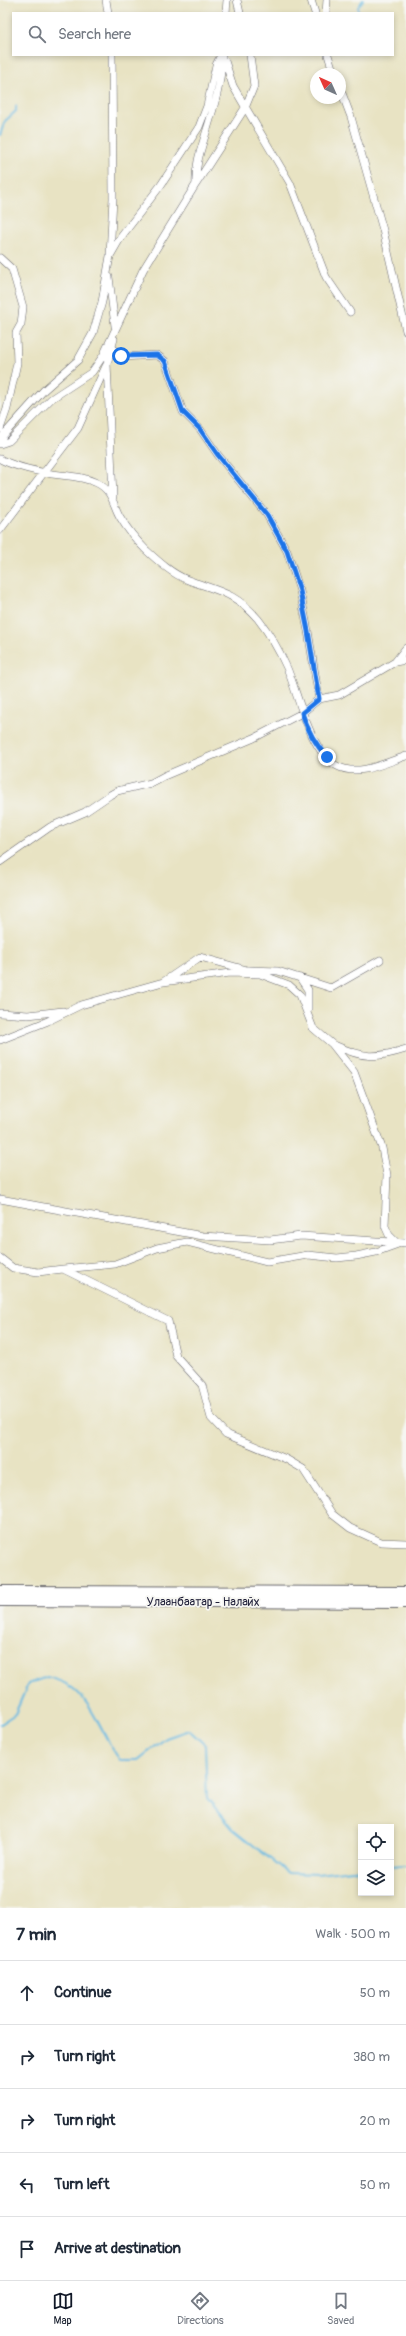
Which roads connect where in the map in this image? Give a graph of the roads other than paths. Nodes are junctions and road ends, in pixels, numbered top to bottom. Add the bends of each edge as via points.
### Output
1 (106, 0) edge
2 (227, 0) edge
3 (237, 0) edge
4 (311, 0) edge
5 (327, 0) edge
6 (108, 12) edge
7 (226, 12) edge
8 (240, 12) edge
9 (315, 12) edge
10 (326, 12) edge
11 (112, 56) edge
12 (221, 56) edge
13 (222, 56) edge
14 (222, 56) edge
15 (250, 56) edge
16 (328, 56) edge
17 (332, 68) edge
18 (346, 104) edge
19 (245, 108) junction
20 (196, 184) junction
21 (110, 256) junction
22 (0, 258) edge
23 (350, 312) dead end
24 (114, 330) junction
25 (406, 331) edge
26 (112, 348) junction
27 (107, 364) junction
28 (0, 429) edge
29 (0, 439) edge
30 (0, 444) edge
31 (0, 459) edge
32 (45, 472) junction
33 (112, 497) junction
34 (0, 530) edge
35 (406, 648) edge
36 (406, 660) edge
37 (395, 662) junction
38 (319, 699) junction
39 (302, 713) junction
40 (406, 756) edge
41 (0, 862) edge
42 (380, 960) dead end
43 (260, 974) junction
44 (300, 977) junction
45 (163, 982) junction
46 (70, 1009) junction
47 (0, 1013) edge
48 (308, 1013) junction
49 (0, 1040) edge
50 (332, 1044) junction
51 (406, 1049) edge
52 (0, 1199) edge
53 (406, 1243) edge
54 (398, 1244) junction
55 (0, 1258) edge
56 (63, 1269) junction
57 (406, 1543) edge
58 (0, 1592) edge
59 (406, 1593) edge
60 (0, 1600) edge
61 (406, 1602) edge

1 - 6 street
2 - 7 street
3 - 8 street
4 - 9 street
5 - 10 street
11 - 21 street via 113,192
12 - 21 street via 216,65 207,106 198,127 161,185 120,237
13 - 19 street via 232,86
14 - 20 street via 216,99 195,171
15 - 19 street via 254,86
16 - 17 street
18 - 25 street via 383,230
19 - 20 street
19 - 23 street via 290,183 326,277
20 - 24 street via 143,270
21 - 24 street via 109,282
21 - 29 street via 102,302 93,332 78,360 44,390
22 - 28 street via 12,270 23,307 21,324 16,333 17,363
24 - 26 street
24 - 30 street via 103,356 92,372 51,399 9,441
26 - 27 street
26 - 38 street via 121,356 157,355 165,361 183,412 200,429 267,515 287,551 300,591
27 - 32 street via 78,428
27 - 33 street
31 - 32 street
32 - 33 street via 81,477 98,483
32 - 34 street
33 - 39 street via 120,517 145,549 187,580 224,591 242,603 257,618 276,644 290,675
35 - 37 street
36 - 37 street
37 - 38 street via 339,695
38 - 39 street
39 - 40 street via 305,724 319,748 335,766 352,772
39 - 41 street via 254,738 151,783 117,791 85,812 50,827
42 - 44 street via 331,988
43 - 44 street
43 - 45 street via 220,974
43 - 48 street via 293,988 300,995
44 - 45 street via 278,971 247,970 200,957
44 - 48 street via 308,990
45 - 46 street
46 - 47 street via 28,1015
46 - 49 street via 48,1021
48 - 50 street via 313,1028
50 - 51 street via 364,1057 388,1055
50 - 54 street via 354,1072 382,1148 387,1175 385,1226 389,1235
52 - 54 street via 203,1236 270,1240 301,1236
53 - 54 street
54 - 56 street via 356,1256 337,1258 308,1255 267,1262 187,1242 157,1248 115,1264
55 - 56 street via 13,1268 38,1272
56 - 57 street via 168,1322 176,1356 202,1385 211,1418 226,1434 304,1469 332,1514 350,1528 381,1542
58 - 59 highway, Улаанбаатар - Налайх
60 - 61 highway, Улаанбаатар - Налайх

